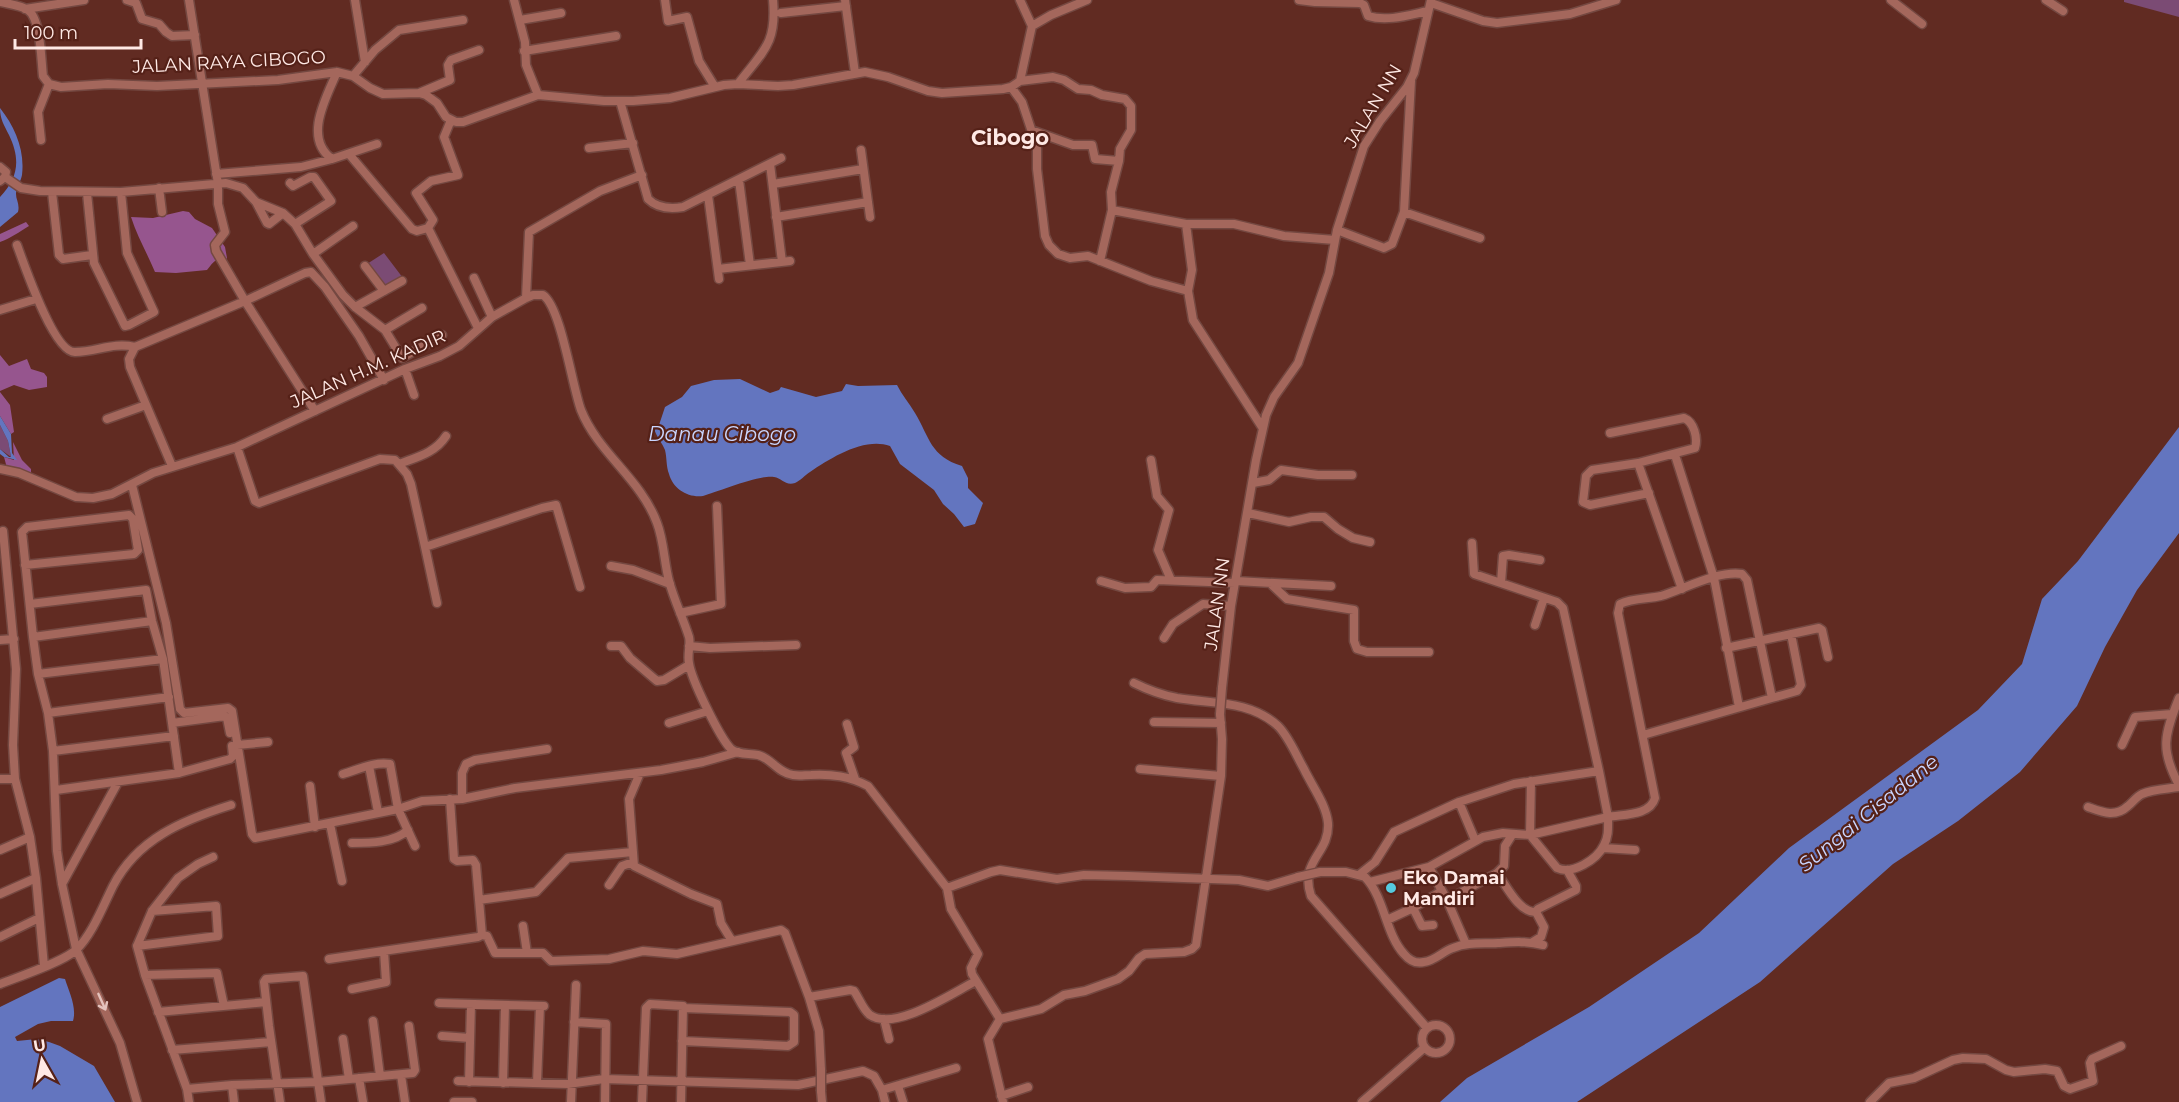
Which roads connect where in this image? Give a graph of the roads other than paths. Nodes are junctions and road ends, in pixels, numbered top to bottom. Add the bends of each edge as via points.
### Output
1 (84, 0) edge
2 (127, 0) edge
3 (189, 0) edge
4 (356, 0) edge
5 (514, 0) edge
6 (665, 0) edge
7 (773, 0) edge
8 (1020, 0) edge
9 (1087, 0) edge
10 (1299, 0) edge
11 (1616, 0) edge
12 (1891, 0) edge
13 (2046, 0) edge
14 (0, 2) edge
15 (845, 3) edge
16 (1430, 5) edge
17 (25, 9) junction
18 (2063, 11) dead end
19 (561, 13) dead end
20 (781, 13) dead end
21 (463, 20) dead end
22 (520, 20) junction
23 (1922, 24) dead end
24 (1032, 26) junction
25 (195, 35) junction
26 (616, 36) dead end
27 (479, 50) dead end
28 (524, 51) junction
29 (365, 62) junction
30 (337, 72) junction
31 (855, 73) junction
32 (352, 76) junction
33 (1411, 80) junction
34 (1020, 81) junction
35 (202, 83) junction
36 (50, 84) junction
37 (738, 84) junction
38 (715, 87) junction
39 (1011, 87) junction
40 (419, 93) junction
41 (538, 95) junction
42 (620, 101) junction
43 (451, 120) junction
44 (1030, 130) junction
45 (41, 140) dead end
46 (633, 143) junction
47 (377, 144) dead end
48 (589, 148) dead end
49 (861, 150) dead end
50 (349, 154) junction
51 (781, 158) dead end
52 (332, 159) junction
53 (1119, 161) junction
54 (770, 164) junction
55 (0, 167) edge
56 (863, 169) junction
57 (216, 174) junction
58 (642, 175) junction
59 (2, 179) edge
60 (739, 180) junction
61 (290, 183) dead end
62 (218, 184) junction
63 (773, 184) junction
64 (159, 188) junction
65 (52, 192) junction
66 (121, 192) junction
67 (87, 193) junction
68 (708, 195) junction
69 (256, 202) junction
70 (868, 202) junction
71 (1112, 210) junction
72 (162, 212) dead end
73 (1404, 212) junction
74 (283, 213) junction
75 (776, 217) junction
76 (870, 217) dead end
77 (295, 224) junction
78 (1186, 224) junction
79 (353, 226) dead end
80 (428, 228) junction
81 (1337, 230) junction
82 (1480, 237) dead end
83 (1335, 240) junction
84 (17, 245) dead end
85 (313, 254) junction
86 (92, 255) junction
87 (1100, 261) junction
88 (365, 266) dead end
89 (750, 266) junction
90 (718, 268) junction
91 (474, 278) dead end
92 (719, 279) dead end
93 (402, 281) dead end
94 (384, 291) junction
95 (1188, 291) junction
96 (526, 298) junction
97 (36, 299) junction
98 (245, 301) junction
99 (354, 307) junction
100 (422, 308) dead end
101 (0, 310) edge
102 (492, 317) junction
103 (478, 328) junction
104 (385, 330) junction
105 (442, 335) dead end
106 (135, 347) junction
107 (405, 369) junction
108 (384, 380) junction
109 (414, 395) dead end
110 (146, 405) junction
111 (315, 411) junction
112 (107, 418) dead end
113 (1262, 427) junction
114 (1610, 433) dead end
115 (446, 436) dead end
116 (237, 447) junction
117 (1675, 455) junction
118 (1151, 460) dead end
119 (1638, 463) junction
120 (399, 464) junction
121 (172, 466) junction
122 (0, 469) edge
123 (1352, 475) dead end
124 (1252, 483) junction
125 (132, 485) junction
126 (1649, 493) junction
127 (717, 506) dead end
128 (1248, 513) junction
129 (3, 531) dead end
130 (1370, 542) dead end
131 (1472, 543) dead end
132 (425, 547) junction
133 (1540, 560) dead end
134 (25, 565) junction
135 (610, 566) dead end
136 (1714, 578) junction
137 (1171, 580) junction
138 (1101, 581) dead end
139 (1235, 582) junction
140 (1501, 583) junction
141 (670, 584) junction
142 (1272, 585) junction
143 (1331, 586) dead end
144 (580, 587) dead end
145 (1682, 589) junction
146 (1544, 598) junction
147 (437, 603) dead end
148 (30, 604) junction
149 (1231, 606) junction
150 (680, 613) junction
151 (152, 621) junction
152 (1535, 625) dead end
153 (1791, 634) junction
154 (33, 636) junction
155 (1164, 638) dead end
156 (14, 639) junction
157 (0, 640) edge
158 (1759, 641) junction
159 (796, 645) dead end
160 (611, 646) dead end
161 (689, 646) junction
162 (1726, 648) junction
163 (1429, 652) dead end
164 (1828, 657) dead end
165 (163, 659) junction
166 (689, 665) junction
167 (38, 674) junction
168 (1134, 683) dead end
169 (170, 697) junction
170 (1772, 698) junction
171 (2179, 698) edge
172 (1739, 707) junction
173 (708, 711) junction
174 (48, 713) junction
175 (2172, 714) junction
176 (1220, 718) junction
177 (1154, 722) dead end
178 (172, 723) junction
179 (669, 723) dead end
180 (847, 724) dead end
181 (1643, 735) junction
182 (174, 736) junction
183 (268, 742) dead end
184 (237, 745) junction
185 (2122, 745) dead end
186 (547, 749) dead end
187 (53, 751) junction
188 (738, 752) junction
189 (369, 766) junction
190 (1140, 769) dead end
191 (1599, 771) junction
192 (179, 773) junction
193 (640, 773) junction
194 (343, 774) dead end
195 (1221, 776) junction
196 (0, 779) edge
197 (15, 779) junction
198 (855, 779) junction
199 (1531, 781) junction
200 (118, 782) junction
201 (310, 786) dead end
202 (2179, 786) edge
203 (56, 790) junction
204 (450, 799) junction
205 (462, 799) junction
206 (1459, 802) junction
207 (231, 805) dead end
208 (2088, 807) dead end
209 (398, 809) junction
210 (378, 812) junction
211 (1608, 817) junction
212 (330, 824) junction
213 (315, 827) junction
214 (408, 830) junction
215 (1512, 835) junction
216 (1530, 835) junction
217 (30, 837) junction
218 (1475, 840) junction
219 (352, 843) dead end
220 (415, 846) dead end
221 (1603, 848) junction
222 (0, 850) edge
223 (1635, 850) dead end
224 (213, 857) dead end
225 (633, 857) junction
226 (1429, 867) junction
227 (1567, 870) junction
228 (1497, 873) junction
229 (1360, 874) junction
230 (36, 878) junction
231 (1205, 880) junction
232 (342, 881) dead end
233 (1370, 882) junction
234 (62, 884) junction
235 (609, 885) dead end
236 (947, 888) junction
237 (1442, 891) junction
238 (0, 894) edge
239 (479, 900) junction
240 (1447, 900) junction
241 (1413, 908) junction
242 (152, 911) junction
243 (1536, 912) junction
244 (39, 918) junction
245 (1387, 920) junction
246 (1433, 925) dead end
247 (523, 926) dead end
248 (482, 935) junction
249 (0, 937) edge
250 (732, 941) junction
251 (1533, 942) junction
252 (1466, 944) junction
253 (1543, 945) dead end
254 (137, 946) junction
255 (76, 950) junction
256 (384, 951) junction
257 (527, 953) junction
258 (329, 959) dead end
259 (44, 966) junction
260 (145, 975) junction
261 (976, 981) junction
262 (0, 984) edge
263 (576, 985) dead end
264 (352, 989) dead end
265 (809, 998) junction
266 (266, 1002) junction
267 (439, 1003) dead end
268 (471, 1004) junction
269 (505, 1005) junction
270 (224, 1006) junction
271 (683, 1008) junction
272 (158, 1012) junction
273 (884, 1019) junction
274 (1000, 1019) junction
275 (373, 1021) dead end
276 (574, 1022) junction
277 (409, 1026) dead end
278 (1426, 1028) junction
279 (442, 1036) dead end
280 (470, 1038) junction
281 (889, 1039) dead end
282 (343, 1040) dead end
283 (682, 1041) junction
284 (271, 1042) junction
285 (2121, 1046) dead end
286 (1424, 1048) junction
287 (172, 1050) junction
288 (956, 1068) dead end
289 (401, 1075) junction
290 (380, 1076) junction
291 (360, 1078) junction
292 (349, 1079) junction
293 (604, 1079) junction
294 (643, 1080) junction
295 (318, 1082) junction
296 (458, 1082) dead end
297 (469, 1082) junction
298 (682, 1082) junction
299 (277, 1083) junction
300 (503, 1083) junction
301 (537, 1083) junction
302 (572, 1083) junction
303 (232, 1085) junction
304 (898, 1086) junction
305 (1028, 1087) dead end
306 (187, 1089) junction
307 (882, 1090) junction
308 (1002, 1099) edge
309 (137, 1102) edge
310 (189, 1102) edge
311 (234, 1102) edge
312 (280, 1102) edge
313 (321, 1102) edge
314 (363, 1102) edge
315 (405, 1102) edge
316 (454, 1102) edge
317 (472, 1102) edge
318 (571, 1102) edge
319 (605, 1102) edge
320 (642, 1102) edge
321 (681, 1102) edge
322 (822, 1102) edge
323 (885, 1102) edge
324 (903, 1102) edge
325 (1362, 1102) edge
326 (1870, 1102) edge

1 - 17 street
2 - 25 street via 136,3 142,19 159,24 168,34
3 - 25 street
4 - 29 street
5 - 22 street
6 - 38 street via 668,21 687,17 699,61
7 - 37 street via 769,44
8 - 24 street
9 - 24 street
10 - 16 street via 1360,3 1368,16 1375,18 1389,18
11 - 16 street via 1570,14 1497,22
12 - 23 street
13 - 18 street
14 - 17 street
15 - 20 street
15 - 31 street
16 - 33 street, JALAN NN
17 - 36 street via 35,19 43,76
19 - 22 street
21 - 29 street via 399,30
22 - 28 street
24 - 34 street
25 - 35 street
26 - 28 street
27 - 40 street via 451,60 450,80
28 - 41 street
29 - 32 street
30 - 32 street, JALAN RAYA CIBOGO
30 - 35 street, JALAN RAYA CIBOGO via 278,80
30 - 52 street via 319,119 320,146
31 - 37 street via 793,85
31 - 39 street via 875,73 942,93
32 - 40 street, JALAN RAYA CIBOGO via 383,94
33 - 73 street
33 - 81 street, JALAN NN via 1364,146
34 - 39 street
34 - 53 street via 1053,77 1078,89 1125,99 1131,106 1131,130 1120,149
35 - 36 street, JALAN RAYA CIBOGO via 61,87
35 - 57 street
36 - 45 street via 38,112
37 - 38 street
38 - 42 street via 670,98
39 - 44 street via 1022,102
40 - 43 street via 431,99
41 - 42 street
41 - 43 street via 471,120
42 - 46 street
43 - 80 street via 444,137 458,176 431,182 416,193 433,220
44 - 53 street via 1073,145 1092,145 1095,159
44 - 87 street via 1037,147 1049,245 1070,258 1088,256
46 - 48 street
46 - 58 street
47 - 50 street
49 - 56 street
50 - 52 street
50 - 80 street via 412,229
51 - 54 street
52 - 57 street via 301,167
53 - 71 street
54 - 60 street
54 - 63 street
55 - 59 street via 5,170
56 - 63 street
56 - 70 street
57 - 62 street
58 - 68 street via 648,199 658,206 683,207
58 - 96 street via 600,191 529,232
59 - 65 street via 29,191
60 - 68 street
60 - 89 street
61 - 77 street via 292,186 314,177 331,201
62 - 64 street
62 - 69 street via 243,188
62 - 98 street via 225,232 215,248
63 - 75 street
64 - 66 street
64 - 72 street
65 - 67 street
65 - 86 street via 59,255 63,259
66 - 67 street
66 - 86 street via 127,253 154,312 125,326
67 - 86 street
68 - 90 street
69 - 74 street
69 - 74 street via 267,223
70 - 75 street
70 - 76 street
71 - 78 street
71 - 87 street
73 - 81 street via 1392,244 1384,248
73 - 82 street
74 - 77 street
75 - 89 street via 786,262
77 - 85 street
78 - 83 street via 1234,224 1284,236
78 - 95 street via 1192,270
79 - 85 street
80 - 103 street
81 - 83 street, JALAN NN
83 - 113 street, JALAN NN via 1329,273 1298,363 1274,397
84 - 97 street
85 - 99 street
87 - 95 street
88 - 94 street
89 - 90 street
90 - 92 street
91 - 102 street
93 - 94 street
94 - 99 street
95 - 113 street via 1193,320
96 - 102 street, JALAN H.M. KADIR
96 - 141 street via 543,295 550,302 584,418 652,510
97 - 101 street
97 - 106 street via 69,351 116,345
98 - 106 street
98 - 108 street via 311,272 359,336
98 - 111 street
99 - 104 street
100 - 104 street
102 - 103 street, JALAN H.M. KADIR
103 - 107 street, JALAN H.M. KADIR via 459,346
104 - 105 street via 402,357
106 - 110 street via 129,359 130,368
107 - 108 street, JALAN H.M. KADIR
107 - 109 street
108 - 111 street, JALAN H.M. KADIR
110 - 112 street
110 - 121 street
111 - 116 street, JALAN H.M. KADIR
113 - 124 street, JALAN NN
114 - 117 street via 1684,418 1692,425 1697,444
115 - 120 street via 434,450
116 - 120 street via 255,501 259,502 380,459
116 - 121 street, JALAN H.M. KADIR
117 - 119 street
117 - 136 street
118 - 137 street via 1157,496 1169,510 1158,550
119 - 126 street
119 - 126 street via 1592,470 1586,476 1583,502 1590,505
120 - 132 street via 411,484
121 - 125 street, JALAN H.M. KADIR
122 - 125 street, JALAN H.M. KADIR via 83,498 112,494
123 - 124 street via 1281,470 1269,480
124 - 128 street, JALAN NN
125 - 184 street via 166,623 180,709 184,713 231,709
126 - 145 street
127 - 150 street via 721,604
128 - 130 street via 1288,522 1324,517 1346,534
128 - 139 street, JALAN NN
129 - 156 street
131 - 140 street via 1474,574
132 - 144 street via 554,505
132 - 147 street
133 - 140 street via 1503,556
134 - 134 street via 134,554 138,550 133,519 129,515 24,528
134 - 148 street
135 - 141 street
136 - 145 street
136 - 158 street via 1735,573 1744,576
136 - 162 street
137 - 138 street via 1157,580 1151,587 1125,588
137 - 139 street
139 - 142 street
139 - 149 street, JALAN NN
140 - 146 street
141 - 150 street
142 - 143 street
142 - 163 street via 1287,599 1354,610 1357,649
145 - 181 street via 1625,602 1618,608
146 - 152 street
146 - 191 street via 1563,608
148 - 151 street via 143,589 148,593
148 - 154 street
149 - 155 street via 1203,604 1173,624
149 - 176 street, JALAN NN, bridge
150 - 161 street
151 - 154 street
151 - 165 street
153 - 158 street
153 - 164 street via 1821,629
153 - 170 street via 1801,685 1797,691
154 - 167 street
156 - 157 street
156 - 197 street
158 - 162 street
158 - 170 street
159 - 161 street
160 - 166 street via 621,646 657,681
161 - 166 street
162 - 172 street
165 - 167 street
165 - 169 street
166 - 173 street
167 - 174 street
168 - 278 street via 1163,695 1248,708 1279,726 1324,807 1328,823 1327,836 1307,878 1311,897
169 - 174 street
169 - 178 street
170 - 172 street
171 - 175 street
172 - 181 street
173 - 179 street
173 - 188 street via 731,748
174 - 187 street
175 - 185 street via 2135,717
175 - 202 street via 2166,753
176 - 177 street
176 - 195 street, JALAN NN
178 - 182 street
178 - 192 street via 225,716 233,756
180 - 198 street via 854,747 846,753
181 - 211 street via 1654,802 1648,810
182 - 187 street
182 - 192 street
183 - 184 street
184 - 213 street via 253,837
186 - 205 street via 466,764
187 - 203 street
188 - 193 street
188 - 198 street via 762,756 792,775
189 - 194 street
189 - 209 street via 390,764
189 - 210 street
190 - 195 street
191 - 199 street
191 - 211 street
192 - 200 street
193 - 205 street via 515,788
193 - 225 street via 629,799
195 - 231 street, JALAN NN
196 - 197 street
197 - 217 street
198 - 236 street via 868,786
199 - 206 street
199 - 216 street
200 - 203 street
200 - 234 street
201 - 213 street
202 - 208 street via 2139,795 2114,814
203 - 234 street
204 - 205 street
204 - 209 street via 422,801
204 - 239 street via 454,859 474,861
206 - 218 street
206 - 229 street via 1394,832 1375,862
207 - 255 street via 185,820 145,846 126,866
209 - 210 street
209 - 214 street
210 - 212 street
211 - 216 street
211 - 221 street
212 - 213 street
212 - 232 street
214 - 219 street via 390,839
214 - 220 street
215 - 216 street
215 - 218 street
215 - 228 street via 1505,846 1504,866
216 - 227 street via 1557,868
217 - 222 street
217 - 230 street
218 - 226 street
221 - 223 street
221 - 227 street via 1583,865
224 - 242 street via 178,878
225 - 235 street
225 - 239 street via 568,858 536,892
225 - 250 street via 636,868 717,904 721,922
226 - 233 street
226 - 237 street
227 - 243 street via 1576,890
228 - 240 street
228 - 243 street via 1519,903
229 - 231 street, bridge via 1329,870 1268,886 1239,880
229 - 233 street
230 - 238 street
230 - 244 street
231 - 236 street via 1084,875 1057,879 1000,870
231 - 274 street, JALAN NN via 1198,940 1192,949 1149,952 1118,979 1064,995 1041,1009
233 - 245 street
234 - 255 street
236 - 261 street via 951,909 978,954 971,968
237 - 240 street
237 - 241 street
239 - 248 street
240 - 252 street
241 - 245 street
241 - 246 street via 1422,926
242 - 254 street
242 - 254 street via 215,906 218,936
243 - 251 street via 1544,927 1541,937
244 - 249 street
244 - 259 street
245 - 252 street via 1405,956 1416,962 1430,961
247 - 257 street
248 - 256 street
248 - 257 street via 487,936 495,953
250 - 257 street via 676,954 643,951 609,959 551,961 544,954
250 - 265 street via 778,929 784,931
251 - 252 street
251 - 253 street
254 - 260 street
255 - 259 street
255 -> 309 street via 120,1043
256 - 258 street
256 - 264 street via 386,982
259 - 262 street
260 - 270 street via 214,971 219,975
260 - 272 street
261 - 273 street via 912,1014
261 - 274 street
263 - 276 street
265 - 273 street via 854,991 869,1014
265 - 322 street, bridge via 819,1031
266 - 270 street
266 - 284 street
266 - 295 street via 265,980 304,977
267 - 268 street
268 - 269 street
268 - 280 street
269 - 300 street
269 - 301 street via 542,1006
270 - 272 street
271 - 283 street
271 - 283 street via 790,1012 794,1016 794,1042 788,1046
271 - 294 street via 650,1004 646,1008
272 - 287 street
273 - 281 street
274 - 308 street via 988,1039
275 - 290 street
276 - 293 street via 606,1024
276 - 302 street
277 - 289 street via 415,1072
278 - 286 street
278 - 286 street via 1441,1026 1450,1037 1445,1050 1438,1053
279 - 280 street
280 - 297 street
282 - 292 street
283 - 298 street
284 - 287 street
284 - 299 street
285 - 326 street via 2092,1059 2093,1080 2070,1089 2064,1086 2057,1071 2014,1072 1986,1059 1963,1058 1914,1078 1889,1083
286 - 325 street
287 - 306 street
288 - 304 street
289 - 290 street
289 - 315 street
290 - 291 street
291 - 292 street
291 - 314 street
292 - 295 street
293 - 294 street
293 - 302 street
293 - 319 street
294 - 298 street
294 - 320 street
295 - 299 street
295 - 313 street
296 - 297 street
297 - 300 street
298 - 307 street via 798,1085 862,1071 874,1076
298 - 321 street
299 - 303 street
299 - 312 street
300 - 301 street
301 - 302 street
302 - 318 street
303 - 306 street
303 - 311 street
304 - 307 street
304 - 324 street
305 - 308 street
306 - 310 street
307 - 323 street
316 - 317 street

